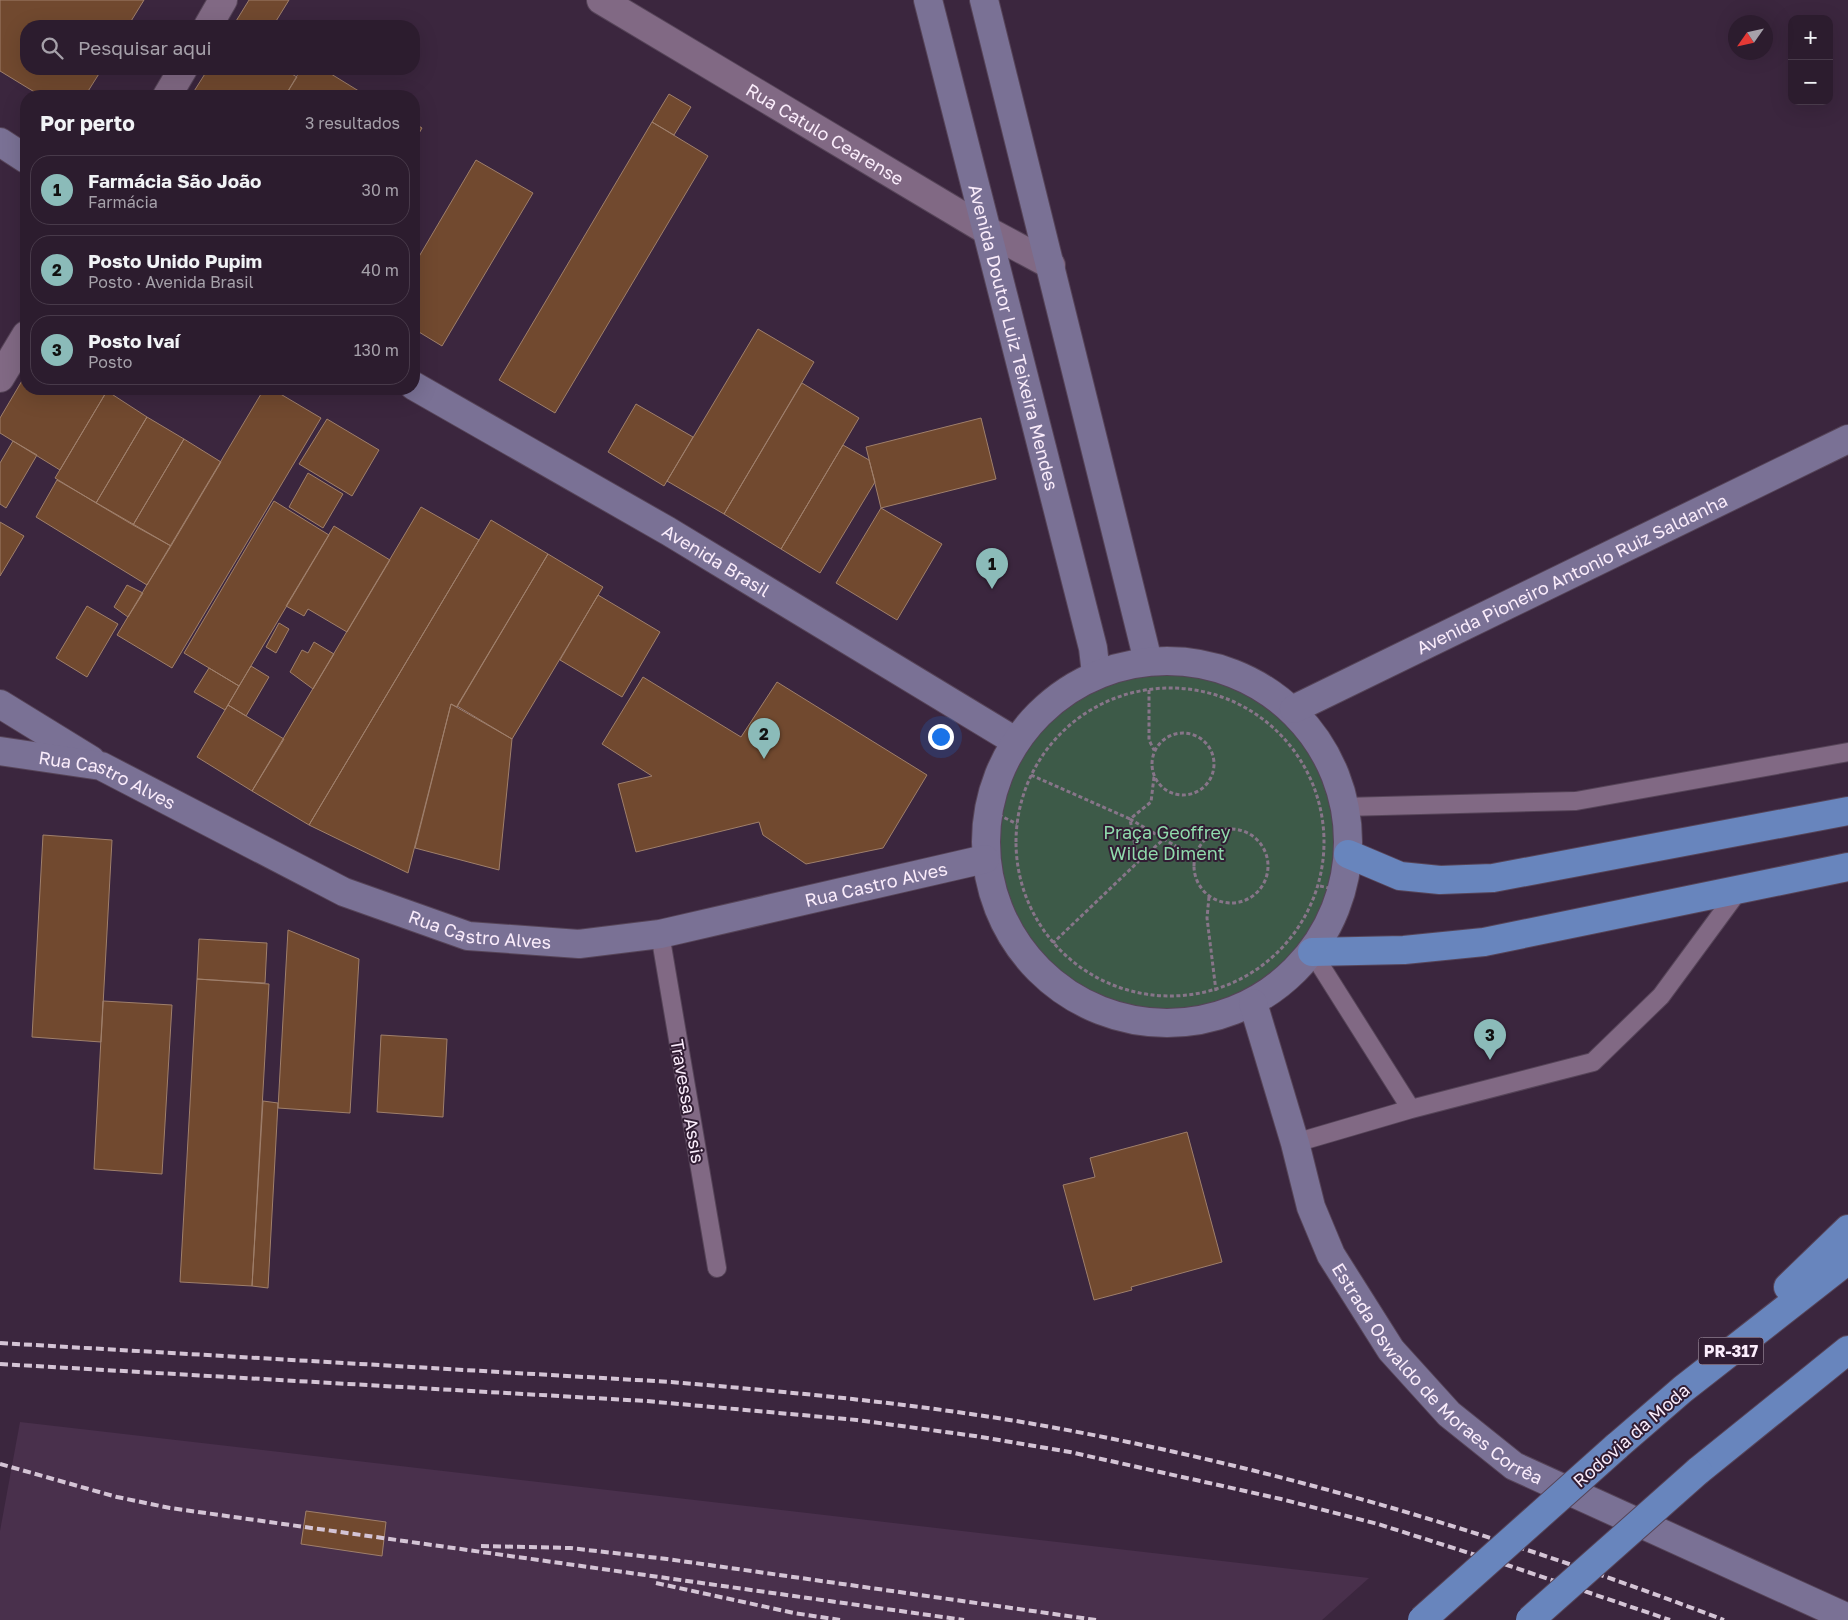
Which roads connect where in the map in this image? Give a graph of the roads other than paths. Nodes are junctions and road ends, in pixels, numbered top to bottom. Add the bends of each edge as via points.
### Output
1 (223, 0) edge
2 (601, 0) edge
3 (928, 0) edge
4 (984, 0) edge
5 (211, 20) edge
6 (179, 75) edge
7 (171, 90) edge
8 (0, 142) edge
9 (20, 155) edge
10 (986, 230) junction
11 (1051, 265) junction
12 (20, 345) edge
13 (0, 378) edge
14 (420, 389) edge
15 (1848, 439) edge
16 (1148, 661) junction
17 (1096, 674) junction
18 (0, 704) edge
19 (1294, 709) junction
20 (1015, 741) junction
21 (0, 751) edge
22 (1848, 752) edge
23 (101, 766) junction
24 (1344, 807) junction
25 (1848, 812) edge
26 (1348, 854) junction
27 (985, 859) junction
28 (1848, 867) edge
29 (1739, 890) junction
30 (660, 934) junction
31 (1312, 952) junction
32 (1253, 1003) junction
33 (1411, 1108) junction
34 (1295, 1142) junction
35 (1848, 1229) edge
36 (1848, 1260) edge
37 (717, 1268) dead end
38 (1848, 1350) edge
39 (1683, 1389) junction
40 (1848, 1618) edge
41 (1422, 1620) edge
42 (1530, 1620) edge

1 - 5 street
2 - 10 street, Rua Catulo Cearense
3 - 10 main road, Avenida Doutor Luiz Teixeira Mendes
4 - 11 main road
6 - 7 street
8 - 9 main road
10 - 11 street, Rua Catulo Cearense
10 - 17 main road, Avenida Doutor Luiz Teixeira Mendes via 1093,648
11 - 16 main road
12 - 13 street
14 - 20 main road, Avenida Brasil via 668,531
15 - 19 main road, Avenida Pioneiro Antonio Ruiz Saldanha
16 - 17 main road
16 - 19 main road via 1190,662 1231,672
17 - 20 main road via 1050,701
18 - 23 main road
19 - 24 main road via 1330,762
20 - 27 main road via 997,774 987,809
21 - 23 main road, Rua Castro Alves
22 - 24 lane via 1576,801
23 - 30 main road, Rua Castro Alves via 344,892 468,936 579,944
24 - 26 main road
25 - 26 highway via 1493,878 1440,880 1400,876
26 - 31 main road via 1331,888 1330,923
27 - 30 main road, Rua Castro Alves
27 - 32 main road via 1001,917 1034,967 1075,1001 1138,1022 1197,1022
28 - 29 highway
29 - 31 highway via 1484,942 1404,950
29 - 33 lane via 1661,996 1593,1062
30 - 37 lane, Travessa Assis
31 - 32 main road via 1286,981
31 - 33 lane
32 - 34 main road, Estrada Oswaldo de Moraes Corrêa
33 - 34 lane
34 - 40 main road, Estrada Oswaldo de Moraes Corrêa via 1311,1207 1331,1255 1391,1350 1449,1414 1514,1466
35 - 39 highway
36 - 39 highway, Rodovia da Moda / PR-317
38 - 42 highway, bridge via 1698,1471
39 - 41 highway, Rodovia da Moda / PR-317, bridge

